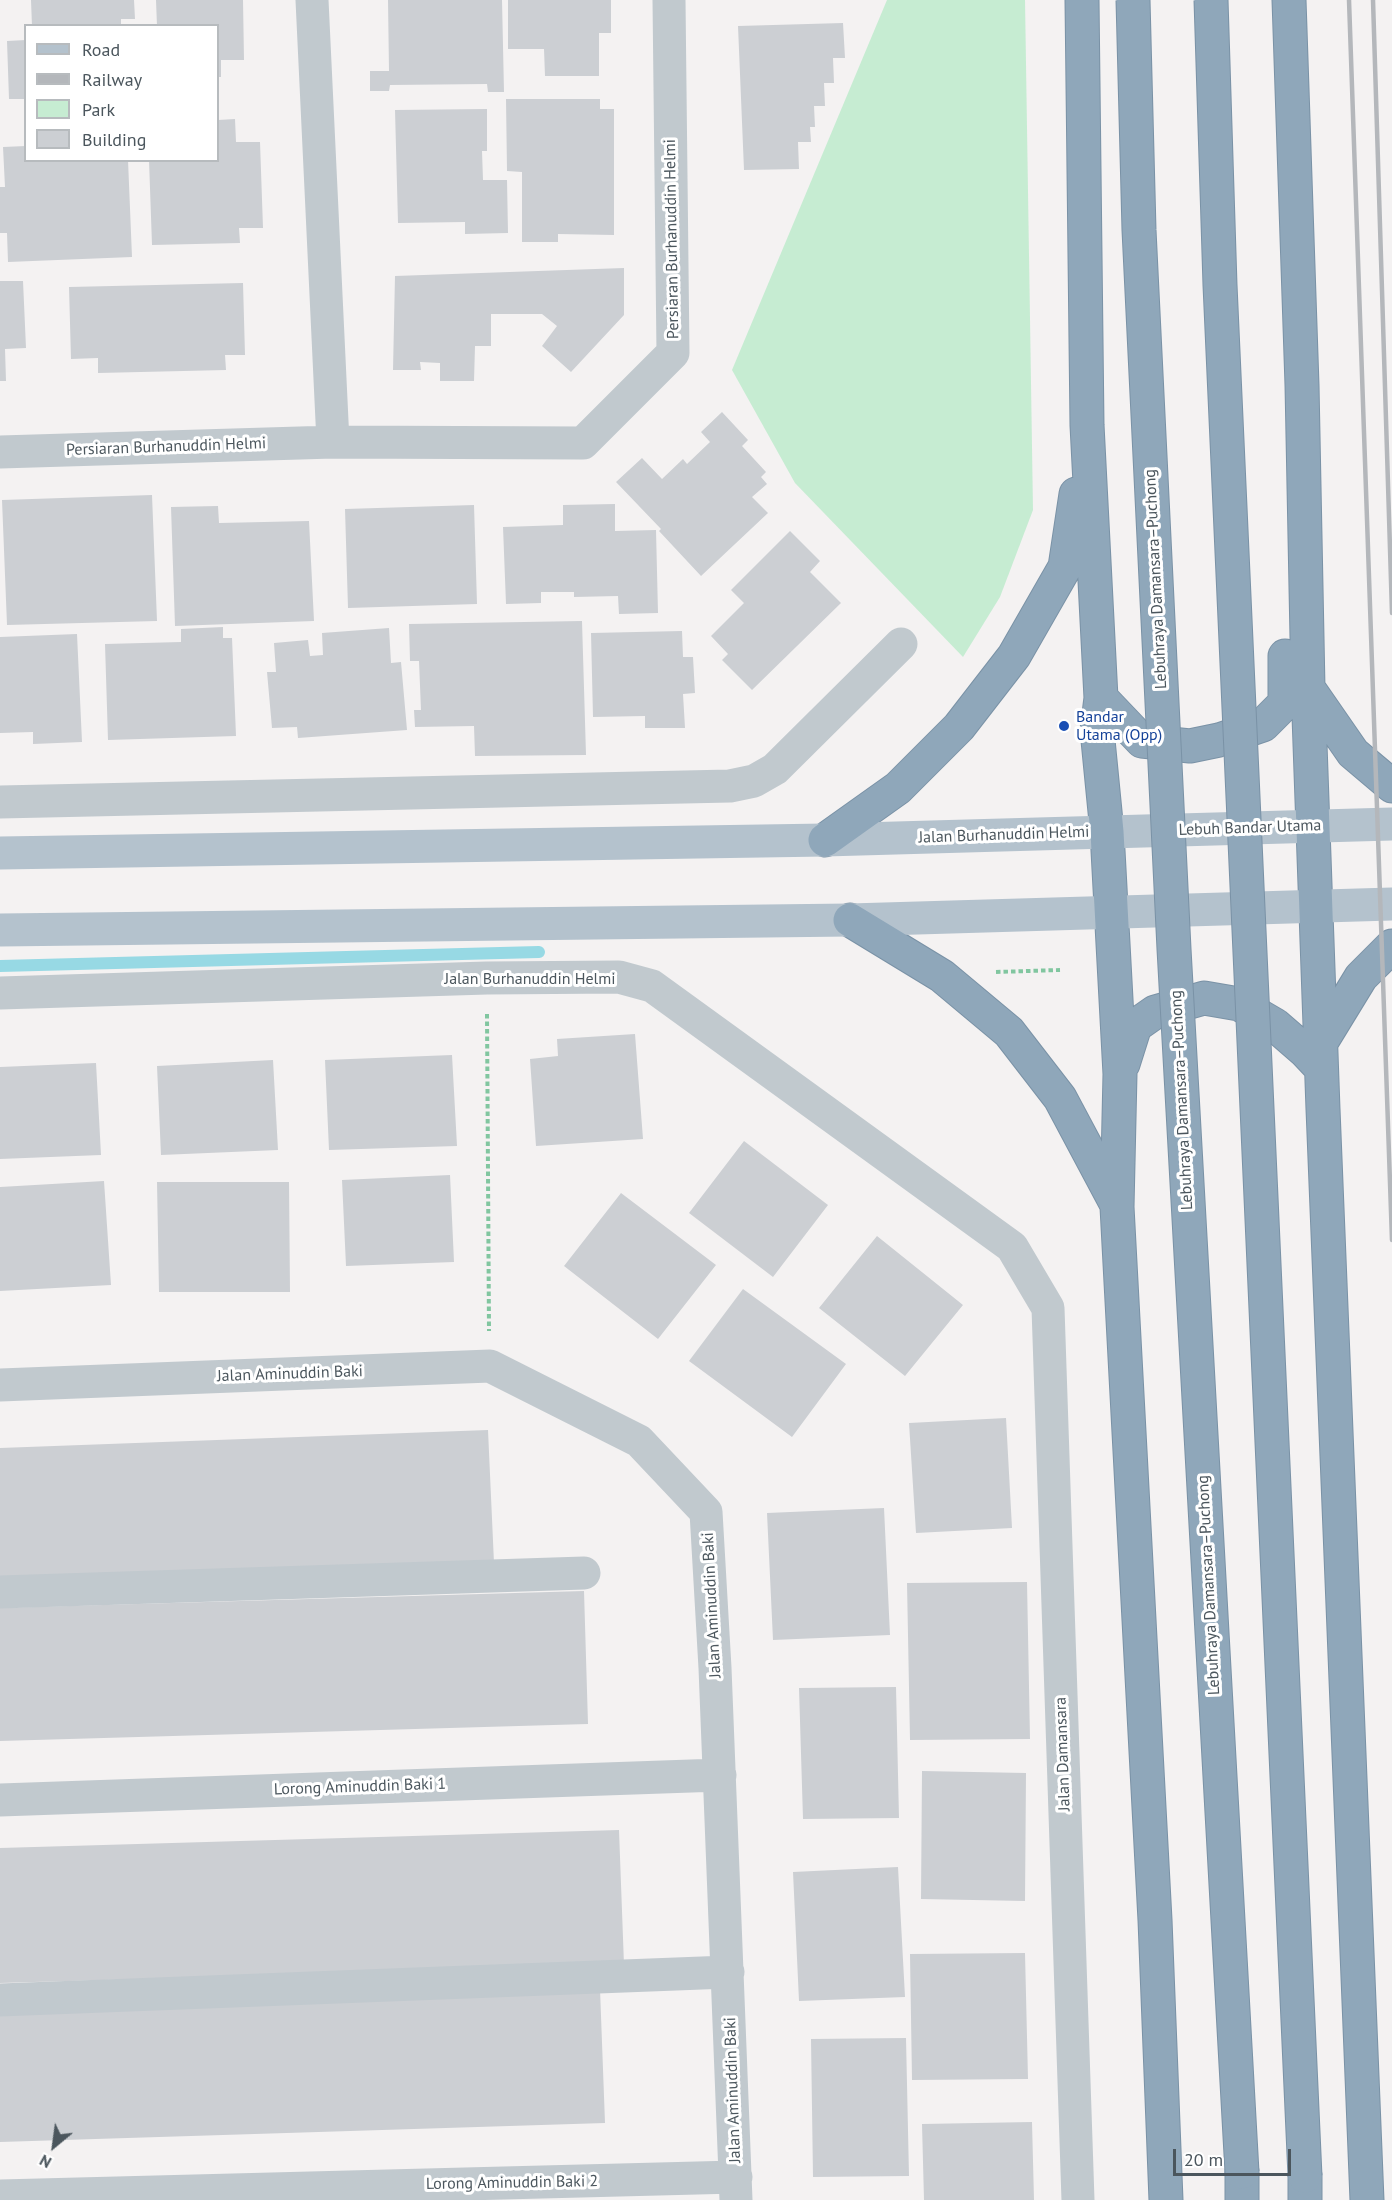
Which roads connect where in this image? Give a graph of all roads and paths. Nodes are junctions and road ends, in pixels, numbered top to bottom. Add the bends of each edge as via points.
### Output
1 (312, 0) edge
2 (669, 0) edge
3 (1082, 0) edge
4 (1133, 0) edge
5 (1211, 0) edge
6 (1289, 0) edge
7 (1302, 385) junction
8 (1087, 425) junction
9 (333, 442) junction
10 (0, 452) edge
11 (901, 644) dead end
12 (1308, 688) junction
13 (1101, 698) junction
14 (1392, 786) edge
15 (0, 802) edge
16 (1392, 824) edge
17 (1313, 826) junction
18 (1107, 832) junction
19 (825, 840) junction
20 (0, 853) edge
21 (1392, 904) edge
22 (1316, 906) junction
23 (1112, 913) junction
24 (850, 920) junction
25 (0, 930) edge
26 (1392, 946) edge
27 (1060, 970) dead end
28 (994, 972) dead end
29 (487, 978) junction
30 (0, 993) edge
31 (1321, 1056) junction
32 (1120, 1074) junction
33 (1118, 1207) junction
34 (1048, 1308) joint
35 (489, 1366) junction
36 (0, 1385) edge
37 (584, 1573) dead end
38 (0, 1592) edge
39 (720, 1775) junction
40 (0, 1800) edge
41 (728, 1971) junction
42 (0, 2000) edge
43 (1242, 2186) edge
44 (1305, 2188) edge
45 (736, 2189) edge
46 (0, 2196) edge
47 (1078, 2200) edge
48 (1166, 2200) edge
49 (1367, 2200) edge

1 - 9 street
2 - 9 street, Persiaran Burhanuddin Helmi via 674,353 583,443
3 - 8 highway
4 - 43 highway, Lebuhraya Damansara–Puchong, bridge via 1139,230 1174,949
5 - 44 highway, bridge via 1220,297
6 - 7 highway
7 - 12 highway
7 - 13 highway via 1287,418 1285,703 1263,725 1190,746 1142,741
8 - 13 highway
8 - 19 highway via 1065,567 1014,656 959,727 898,788
9 - 10 street, Persiaran Burhanuddin Helmi
11 - 15 street via 775,769 754,781 730,786
12 - 14 highway via 1353,753
12 - 17 highway
13 - 18 highway via 1097,730
16 - 17 main road, Lebuh Bandar Utama
17 - 18 main road, Lebuh Bandar Utama
17 - 22 highway
18 - 19 main road, Jalan Burhanuddin Helmi
18 - 23 highway
19 - 20 main road, Jalan Burhanuddin Helmi
21 - 22 main road
22 - 23 main road
22 - 31 highway
23 - 24 main road
23 - 32 highway
24 - 25 main road
24 - 33 highway via 942,976 1009,1032 1060,1098
26 - 31 highway via 1361,977
27 - 28 path
29 - 30 street, Jalan Burhanuddin Helmi
29 - 34 street, Jalan Burhanuddin Helmi via 619,977 652,986 1012,1247
29 - 35 path
31 - 32 highway via 1305,1051 1275,1025 1239,1004 1204,998 1155,1012 1135,1026
31 - 49 highway
32 - 33 highway
33 - 48 highway
34 - 47 street, Jalan Damansara
35 - 36 street, Jalan Aminuddin Baki
35 - 39 street, Jalan Aminuddin Baki via 639,1441 706,1512
37 - 38 street
39 - 40 street, Lorong Aminuddin Baki 1
39 - 41 street, Jalan Aminuddin Baki
41 - 42 street
41 - 45 street, Jalan Aminuddin Baki
45 - 46 street, Lorong Aminuddin Baki 2

